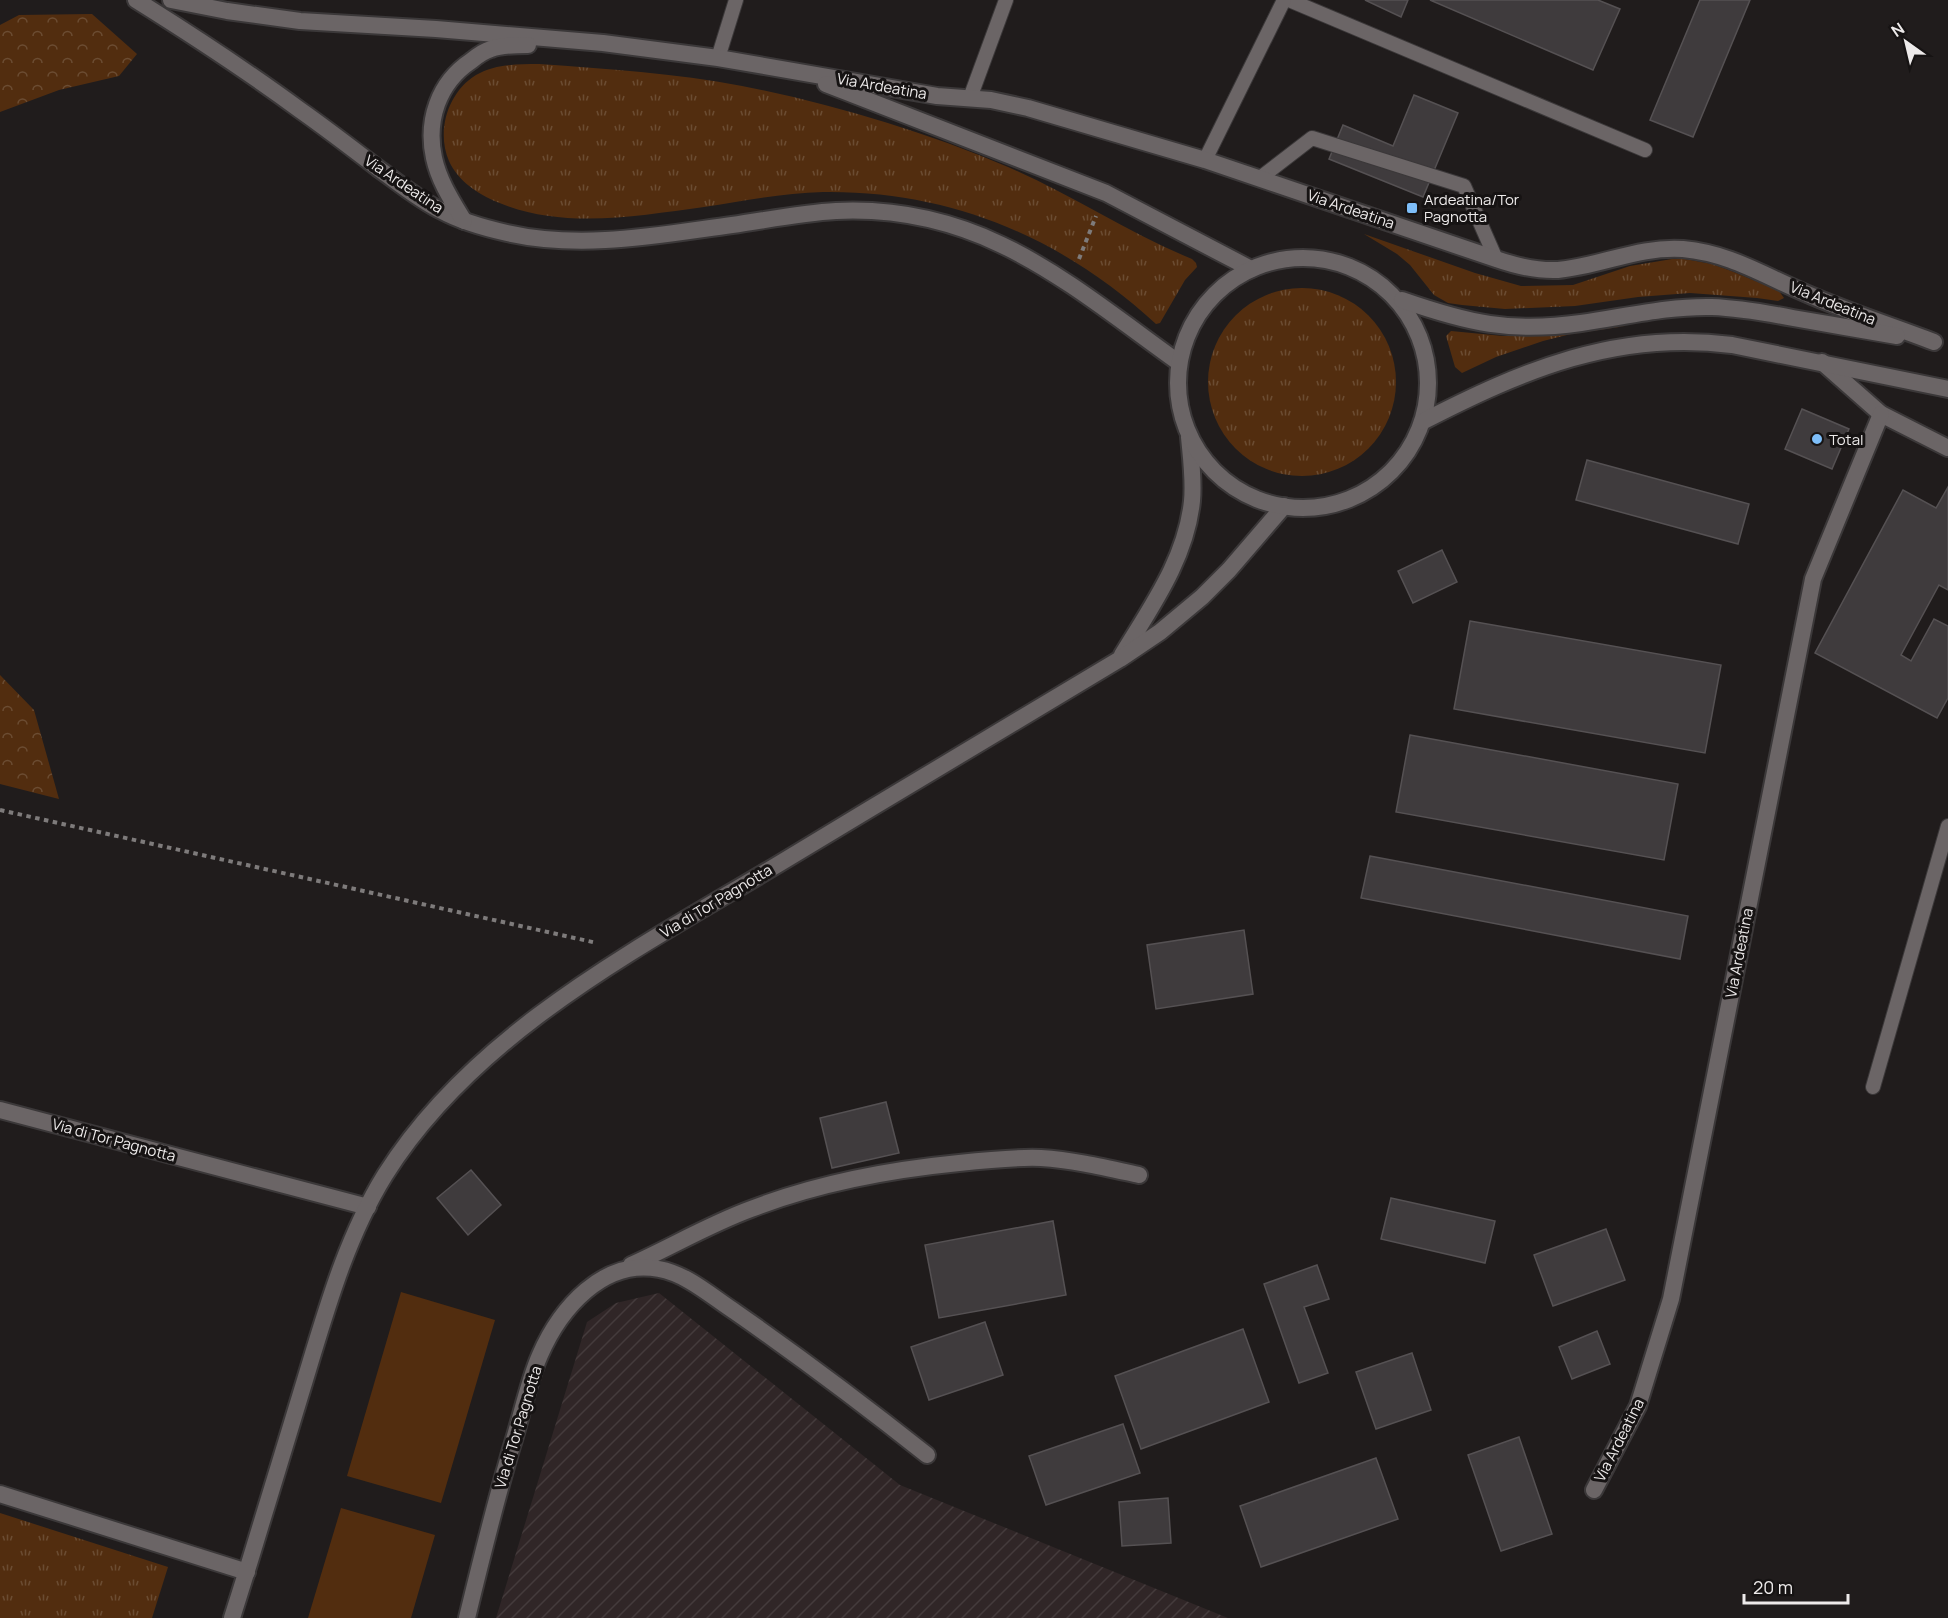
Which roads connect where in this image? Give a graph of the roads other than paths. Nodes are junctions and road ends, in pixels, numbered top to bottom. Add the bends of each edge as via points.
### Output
1 (136, 0) edge
2 (171, 0) edge
3 (736, 0) edge
4 (1006, 0) edge
5 (1284, 0) edge
6 (1289, 0) edge
7 (603, 43) junction
8 (718, 58) junction
9 (793, 71) junction
10 (970, 98) junction
11 (1646, 150) dead end
12 (1205, 160) junction
13 (1260, 178) junction
14 (464, 221) junction
15 (1496, 259) junction
16 (1251, 269) junction
17 (1402, 300) junction
18 (1941, 343) edge
19 (1178, 362) junction
20 (1822, 362) junction
21 (1948, 389) edge
22 (1881, 414) junction
23 (1422, 422) junction
24 (1189, 437) junction
25 (1948, 448) edge
26 (1284, 506) junction
27 (1120, 659) junction
28 (1948, 826) edge
29 (1873, 1087) dead end
30 (0, 1110) edge
31 (1139, 1175) dead end
32 (368, 1208) junction
33 (622, 1270) junction
34 (927, 1455) dead end
35 (1594, 1490) dead end
36 (0, 1494) edge
37 (247, 1572) junction
38 (232, 1618) edge
39 (467, 1618) edge

1 - 14 main road, Via Ardeatina via 270,88 416,195
2 - 7 main road, Via Ardeatina via 300,21
3 - 8 lane
4 - 10 lane
5 - 12 lane
6 - 11 lane
7 - 8 main road, Via Ardeatina
7 - 14 main road via 490,49 453,75 439,96 431,124 432,148 438,173
8 - 9 main road, Via Ardeatina
9 - 10 main road, Via Ardeatina
9 - 16 main road, Via Ardeatina via 1106,193
10 - 12 main road, Via Ardeatina via 1029,108
12 - 13 main road, Via Ardeatina
13 - 15 main road, Via Ardeatina
13 - 15 lane via 1312,138 1464,186
14 - 19 main road, Via Ardeatina via 525,237 571,241 641,237 836,211 911,216 970,231 1026,257
15 - 18 main road, Via Ardeatina via 1534,269 1558,270 1648,250 1701,252 1735,260 1795,289
16 - 17 main road via 1294,260 1331,263 1358,272
16 - 19 main road via 1210,298 1197,315
17 - 18 main road, Via Ardeatina via 1461,320 1508,327 1565,325 1650,310 1713,307
17 - 23 main road via 1426,349 1428,398
19 - 24 main road via 1176,389
20 - 21 main road
20 - 22 main road
20 - 23 main road via 1708,342 1635,344 1531,371
22 - 25 main road
22 - 35 main road, Via Ardeatina via 1814,579 1671,1299 1638,1406
23 - 26 main road via 1398,464 1358,494 1334,504
24 - 26 main road via 1219,476 1243,494
24 - 27 main road via 1193,485 1187,529 1167,579
26 - 27 main road, Via di Tor Pagnotta via 1202,597
27 - 32 main road, Via di Tor Pagnotta via 634,951 538,1017 453,1089 405,1147
28 - 29 lane
30 - 32 main road, Via di Tor Pagnotta
31 - 33 main road, Via di Tor Pagnotta via 1082,1162 1039,1158 930,1166 860,1177 788,1195 748,1210
32 - 37 main road, Via di Tor Pagnotta via 326,1310
33 - 34 main road, Via di Tor Pagnotta via 662,1269 683,1277 807,1362
33 - 39 main road, Via di Tor Pagnotta via 600,1280 574,1301 539,1356 491,1515
36 - 37 main road
37 - 38 main road, Via di Tor Pagnotta

